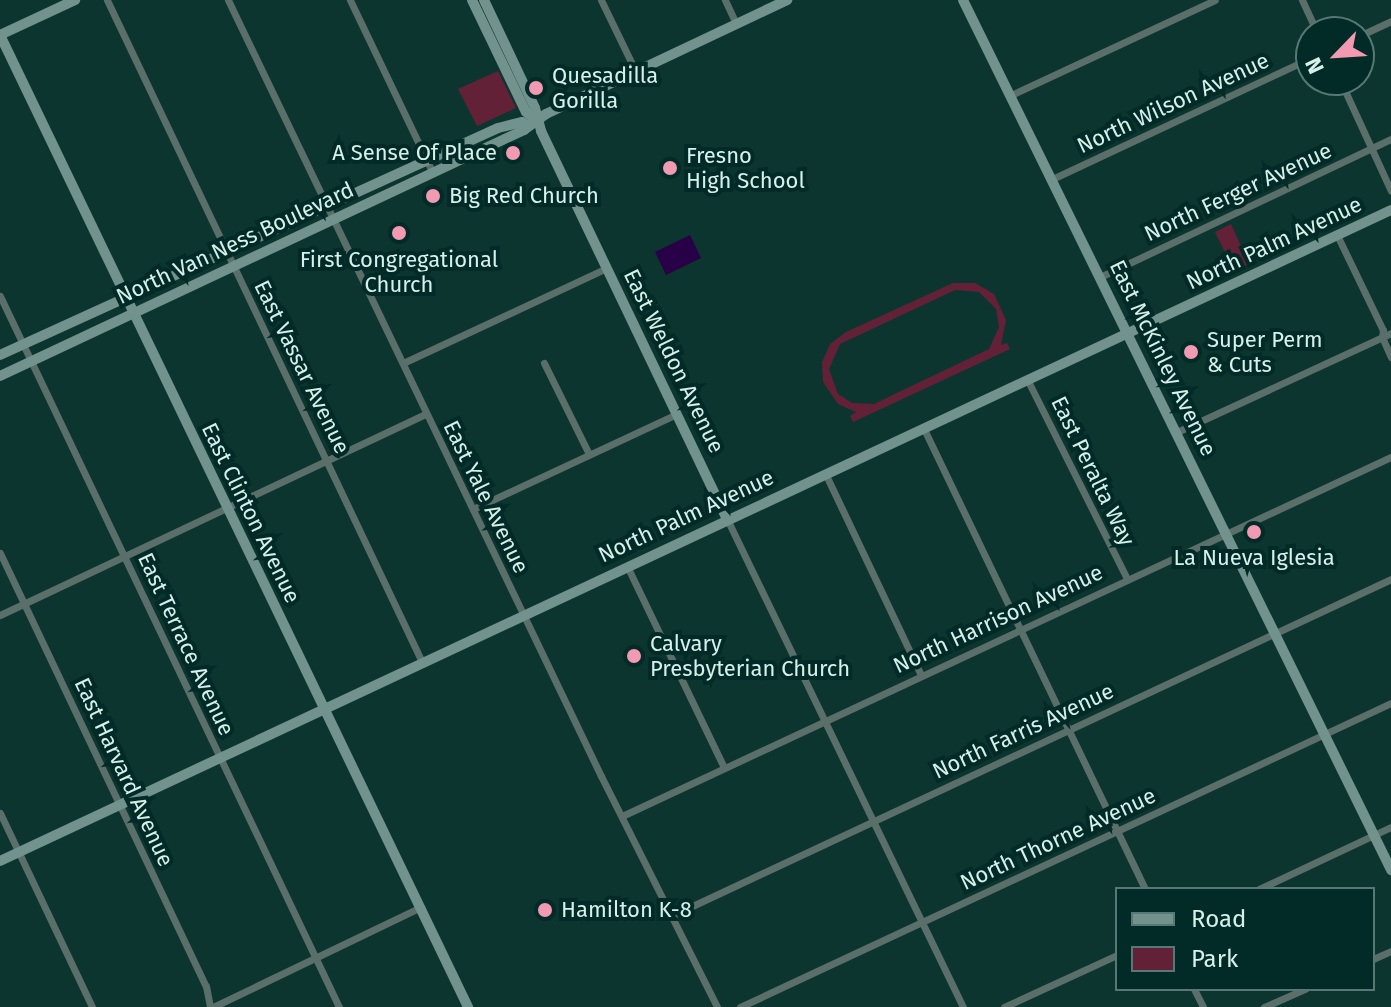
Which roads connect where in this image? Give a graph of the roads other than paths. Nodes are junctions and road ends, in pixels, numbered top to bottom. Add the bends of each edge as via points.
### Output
1 (75, 0) edge
2 (107, 0) edge
3 (228, 0) edge
4 (350, 0) edge
5 (601, 0) edge
6 (725, 0) edge
7 (787, 0) edge
8 (963, 0) edge
9 (1215, 0) edge
10 (479, 3) edge
11 (736, 24) junction
12 (0, 35) edge
13 (1295, 65) edge
14 (636, 72) junction
15 (1009, 96) junction
16 (1348, 96) edge
17 (532, 122) junction
18 (1391, 139) edge
19 (1372, 148) junction
20 (427, 160) junction
21 (433, 173) junction
22 (1050, 180) junction
23 (1391, 191) edge
24 (325, 205) junction
25 (1390, 213) edge
26 (332, 220) junction
27 (1337, 235) junction
28 (225, 252) junction
29 (232, 267) junction
30 (607, 268) junction
31 (1100, 277) junction
32 (0, 296) edge
33 (125, 299) junction
34 (132, 314) junction
35 (1129, 332) junction
36 (1391, 333) edge
37 (1382, 337) junction
38 (23, 344) junction
39 (0, 355) edge
40 (1391, 357) edge
41 (32, 362) junction
42 (403, 363) junction
43 (544, 363) dead end
44 (0, 376) edge
45 (1027, 379) junction
46 (426, 414) junction
47 (677, 414) junction
48 (923, 427) junction
49 (1177, 432) junction
50 (589, 454) junction
51 (1391, 457) edge
52 (327, 459) junction
53 (825, 473) junction
54 (225, 508) junction
55 (473, 509) junction
56 (727, 519) junction
57 (1227, 534) junction
58 (0, 553) edge
59 (125, 556) junction
60 (627, 566) junction
61 (1127, 579) junction
62 (1391, 579) edge
63 (24, 604) junction
64 (0, 615) edge
65 (524, 615) junction
66 (1020, 628) junction
67 (1277, 634) junction
68 (423, 664) junction
69 (921, 675) junction
70 (1391, 703) edge
71 (326, 711) junction
72 (824, 720) junction
73 (1069, 729) junction
74 (1326, 734) junction
75 (221, 761) junction
76 (724, 768) junction
77 (120, 807) junction
78 (0, 813) edge
79 (622, 816) junction
80 (874, 820) junction
81 (1391, 827) edge
82 (1119, 831) junction
83 (1374, 835) junction
84 (19, 852) junction
85 (0, 861) edge
86 (1391, 870) edge
87 (1144, 887) edge
88 (1263, 887) edge
89 (421, 907) junction
90 (671, 916) junction
91 (923, 922) junction
92 (1115, 956) edge
93 (316, 958) junction
94 (1300, 991) edge
95 (92, 1007) edge
96 (212, 1007) edge
97 (339, 1007) edge
98 (468, 1007) edge
99 (717, 1007) edge
100 (740, 1007) edge
101 (963, 1007) edge
102 (1004, 1007) edge
103 (1264, 1007) edge

1 - 12 main road
2 - 28 street, East Vassar Avenue
3 - 24 street, East Yale Avenue
4 - 20 street
5 - 14 street
6 - 11 street
7 - 11 main road
8 - 15 main road, East McKinley Avenue
9 - 15 street
10 - 17 main road, East Weldon Avenue via 535,108
11 - 14 main road
12 - 33 main road, East Clinton Avenue
13 - 22 street, North Wilson Avenue
14 - 17 main road
15 - 22 main road, East McKinley Avenue
16 - 19 street
17 - 20 main road, North Van Ness Boulevard via 509,124
17 - 21 main road, North Van Ness Boulevard
17 - 30 main road, East Weldon Avenue
18 - 19 street, North Ferger Avenue
19 - 23 street
19 - 31 street, North Ferger Avenue
20 - 21 street
20 - 24 main road, North Van Ness Boulevard
21 - 26 main road, North Van Ness Boulevard
22 - 31 main road, East McKinley Avenue
24 - 26 street, East Yale Avenue
24 - 28 main road, North Van Ness Boulevard
25 - 27 main road, North Palm Avenue
26 - 29 main road, North Van Ness Boulevard
26 - 42 street, East Yale Avenue
27 - 35 main road, North Palm Avenue
27 - 37 street
28 - 29 street, East Vassar Avenue
28 - 33 main road, North Van Ness Boulevard
29 - 34 main road, North Van Ness Boulevard
29 - 52 street, East Vassar Avenue
30 - 42 street
30 - 47 main road, East Weldon Avenue
31 - 35 main road, East McKinley Avenue
32 - 38 street, East Terrace Avenue
33 - 34 main road, East Clinton Avenue
33 - 38 main road, North Van Ness Boulevard
34 - 41 main road, North Van Ness Boulevard
34 - 54 main road, East Clinton Avenue
35 - 45 main road, North Palm Avenue
35 - 49 main road, East McKinley Avenue
36 - 37 street
37 - 40 street
37 - 49 street
38 - 39 main road, North Van Ness Boulevard
38 - 41 street, East Terrace Avenue
41 - 44 main road, North Van Ness Boulevard
41 - 59 street, East Terrace Avenue
42 - 46 street, East Yale Avenue
43 - 50 street
45 - 48 main road, North Palm Avenue
45 - 61 street, East Peralta Way
46 - 52 street
46 - 55 street, East Yale Avenue
47 - 50 street
47 - 56 main road, East Weldon Avenue
48 - 53 main road, North Palm Avenue
48 - 66 street
49 - 57 main road, East McKinley Avenue
50 - 55 street
51 - 57 street, North Harrison Avenue
52 - 54 street
52 - 68 street, East Vassar Avenue
53 - 56 main road, North Palm Avenue
53 - 69 street
54 - 59 street
54 - 71 main road, East Clinton Avenue
55 - 65 street, East Yale Avenue
56 - 60 main road, North Palm Avenue
56 - 72 street, East Weldon Avenue
57 - 61 street, North Harrison Avenue
57 - 67 main road, East McKinley Avenue
58 - 63 street, East Harvard Avenue
59 - 63 street
59 - 75 street, East Terrace Avenue
60 - 65 main road, North Palm Avenue
60 - 76 street
61 - 66 street, North Harrison Avenue
62 - 67 street, North Farris Avenue
63 - 64 street
63 - 77 street, East Harvard Avenue
65 - 68 main road, North Palm Avenue
65 - 79 street, East Yale Avenue
66 - 69 street, North Harrison Avenue
66 - 73 street
67 - 73 street, North Farris Avenue
67 - 74 main road, East McKinley Avenue
68 - 71 main road, North Palm Avenue
69 - 72 street, North Harrison Avenue
70 - 74 street, North Thorne Avenue
71 - 75 main road, North Palm Avenue
71 - 89 main road, East Clinton Avenue
72 - 76 street, North Harrison Avenue
72 - 80 street, East Weldon Avenue
73 - 80 street, North Farris Avenue
73 - 82 street
74 - 82 street, North Thorne Avenue
74 - 83 main road, East McKinley Avenue
75 - 77 main road, North Palm Avenue
75 - 93 street, East Terrace Avenue
76 - 79 street, North Harrison Avenue
77 - 84 main road, North Palm Avenue
77 - 96 street, East Harvard Avenue
78 - 84 street
79 - 90 street, East Yale Avenue
80 - 90 street, North Farris Avenue
80 - 91 street, East Weldon Avenue
81 - 83 street
82 - 87 street
82 - 91 street, North Thorne Avenue
83 - 86 main road, East McKinley Avenue
83 - 88 street
84 - 85 main road, North Palm Avenue
84 - 95 street
89 - 93 street
89 - 98 main road, East Clinton Avenue
90 - 99 street, East Yale Avenue
91 - 100 street, North Thorne Avenue
91 - 101 street, East Weldon Avenue
92 - 102 street
93 - 96 street
93 - 97 street, East Terrace Avenue
94 - 103 street

